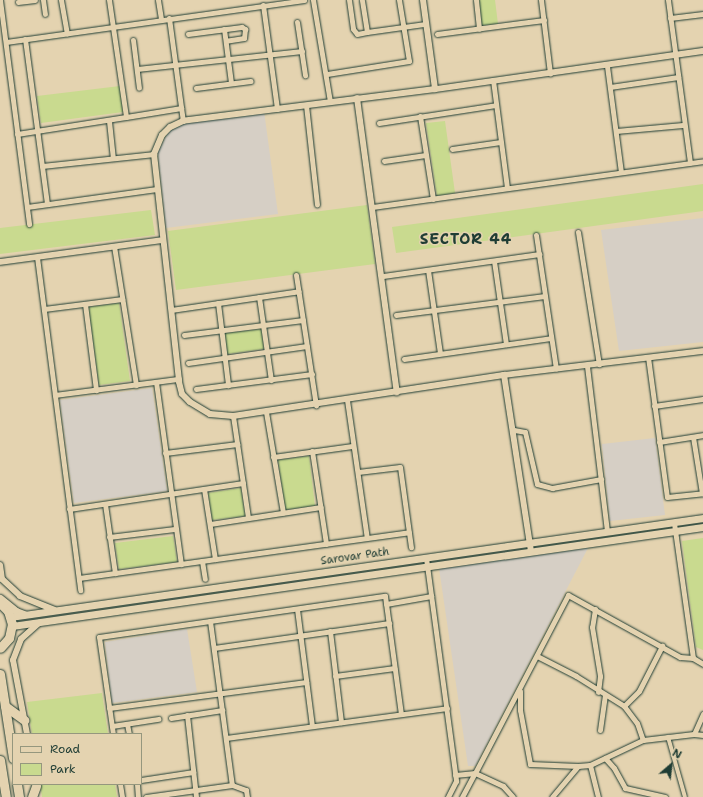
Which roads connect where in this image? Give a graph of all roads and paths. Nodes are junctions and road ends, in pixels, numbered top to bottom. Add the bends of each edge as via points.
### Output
1 (0, 0) edge
2 (35, 0) edge
3 (43, 0) edge
4 (61, 0) edge
5 (108, 0) edge
6 (158, 0) edge
7 (304, 0) edge
8 (313, 0) edge
9 (349, 0) edge
10 (362, 0) edge
11 (399, 0) edge
12 (423, 0) edge
13 (476, 0) edge
14 (541, 0) edge
15 (668, 0) edge
16 (18, 2) dead end
17 (259, 4) edge
18 (45, 14) dead end
19 (703, 14) edge
20 (169, 18) junction
21 (670, 18) junction
22 (161, 20) junction
23 (544, 20) junction
24 (297, 22) dead end
25 (426, 24) junction
26 (112, 26) junction
27 (403, 28) junction
28 (224, 29) junction
29 (480, 29) junction
30 (366, 32) junction
31 (67, 33) junction
32 (188, 34) dead end
33 (437, 34) dead end
34 (25, 39) junction
35 (133, 40) dead end
36 (226, 41) junction
37 (6, 42) junction
38 (302, 51) junction
39 (703, 51) edge
40 (269, 55) junction
41 (675, 56) junction
42 (227, 59) junction
43 (176, 65) junction
44 (607, 66) junction
45 (137, 69) junction
46 (550, 73) junction
47 (327, 74) junction
48 (305, 75) dead end
49 (678, 77) junction
50 (251, 80) dead end
51 (493, 80) junction
52 (231, 83) junction
53 (610, 87) junction
54 (140, 88) dead end
55 (196, 88) dead end
56 (435, 90) junction
57 (356, 98) junction
58 (330, 102) junction
59 (306, 105) junction
60 (496, 105) junction
61 (181, 108) junction
62 (277, 109) junction
63 (420, 116) junction
64 (126, 117) junction
65 (183, 120) junction
66 (109, 121) junction
67 (378, 123) dead end
68 (683, 125) junction
69 (37, 131) junction
70 (616, 131) junction
71 (17, 134) junction
72 (501, 142) junction
73 (452, 150) dead end
74 (154, 154) junction
75 (426, 155) junction
76 (113, 158) junction
77 (384, 161) dead end
78 (703, 161) edge
79 (690, 163) junction
80 (42, 166) junction
81 (621, 172) junction
82 (507, 188) junction
83 (158, 189) junction
84 (433, 199) junction
85 (47, 204) junction
86 (317, 204) dead end
87 (27, 206) junction
88 (372, 207) junction
89 (29, 224) dead end
90 (578, 232) dead end
91 (536, 235) dead end
92 (163, 240) junction
93 (114, 246) junction
94 (539, 254) junction
95 (37, 256) junction
96 (494, 261) junction
97 (0, 262) edge
98 (428, 270) junction
99 (296, 275) dead end
100 (383, 276) junction
101 (299, 291) junction
102 (259, 296) junction
103 (545, 296) junction
104 (122, 299) junction
105 (500, 302) junction
106 (218, 303) junction
107 (85, 304) junction
108 (44, 310) junction
109 (171, 310) junction
110 (433, 310) junction
111 (396, 315) dead end
112 (303, 320) junction
113 (264, 325) junction
114 (222, 330) junction
115 (184, 336) dead end
116 (551, 338) junction
117 (506, 344) junction
118 (308, 346) junction
119 (703, 351) edge
120 (268, 352) junction
121 (440, 353) junction
122 (225, 357) junction
123 (648, 357) junction
124 (404, 359) dead end
125 (188, 362) dead end
126 (599, 364) junction
127 (587, 366) junction
128 (556, 370) junction
129 (312, 374) junction
130 (504, 375) junction
131 (179, 379) junction
132 (271, 380) junction
133 (156, 382) junction
134 (136, 385) junction
135 (228, 385) junction
136 (196, 389) dead end
137 (96, 390) junction
138 (397, 392) junction
139 (54, 395) junction
140 (703, 399) edge
141 (347, 400) junction
142 (316, 405) junction
143 (654, 406) junction
144 (266, 412) junction
145 (233, 416) junction
146 (514, 430) junction
147 (703, 435) edge
148 (693, 437) junction
149 (659, 442) junction
150 (237, 444) junction
151 (352, 446) junction
152 (312, 451) junction
153 (165, 453) junction
154 (273, 456) junction
155 (358, 472) junction
156 (601, 479) junction
157 (243, 483) junction
158 (204, 489) junction
159 (703, 493) edge
160 (170, 494) junction
161 (105, 504) junction
162 (321, 507) junction
163 (70, 509) junction
164 (283, 513) junction
165 (248, 518) junction
166 (703, 518) edge
167 (674, 523) junction
168 (210, 524) junction
169 (703, 527) edge
170 (175, 529) junction
171 (675, 531) junction
172 (409, 532) junction
173 (607, 532) junction
174 (109, 537) junction
175 (367, 538) junction
176 (530, 543) junction
177 (326, 544) junction
178 (411, 548) dead end
179 (531, 551) junction
180 (426, 558) junction
181 (215, 559) junction
182 (202, 561) junction
183 (181, 564) junction
184 (0, 565) edge
185 (427, 566) junction
186 (114, 573) junction
187 (79, 578) junction
188 (205, 579) dead end
189 (80, 590) dead end
190 (431, 596) junction
191 (0, 598) edge
192 (0, 603) edge
193 (386, 604) junction
194 (297, 609) junction
195 (595, 609) junction
196 (54, 611) junction
197 (25, 615) junction
198 (47, 620) junction
199 (11, 621) junction
200 (210, 621) junction
201 (388, 623) junction
202 (330, 631) junction
203 (301, 636) junction
204 (662, 646) junction
205 (0, 648) edge
206 (214, 648) junction
207 (537, 656) junction
208 (693, 658) junction
209 (703, 664) edge
210 (394, 668) junction
211 (0, 674) edge
212 (335, 676) junction
213 (306, 682) junction
214 (520, 690) junction
215 (598, 692) junction
216 (220, 694) junction
217 (604, 696) junction
218 (5, 706) junction
219 (624, 706) junction
220 (109, 708) junction
221 (446, 708) junction
222 (222, 710) junction
223 (400, 714) junction
224 (703, 714) edge
225 (187, 716) junction
226 (171, 718) dead end
227 (158, 719) dead end
228 (24, 720) junction
229 (341, 722) junction
230 (128, 724) junction
231 (112, 726) junction
232 (312, 726) junction
233 (600, 730) dead end
234 (26, 733) edge
235 (113, 733) edge
236 (129, 733) edge
237 (694, 734) junction
238 (703, 735) edge
239 (668, 737) junction
240 (226, 738) junction
241 (643, 740) junction
242 (12, 752) edge
243 (604, 758) junction
244 (0, 760) edge
245 (590, 765) junction
246 (578, 766) junction
247 (193, 772) junction
248 (475, 773) junction
249 (455, 775) junction
250 (142, 780) edge
251 (232, 784) junction
252 (17, 785) edge
253 (36, 785) edge
254 (120, 785) edge
255 (137, 785) edge
256 (195, 790) junction
257 (6, 797) edge
258 (19, 797) edge
259 (32, 797) edge
260 (38, 797) edge
261 (122, 797) edge
262 (138, 797) edge
263 (146, 797) edge
264 (196, 797) edge
265 (247, 797) edge
266 (448, 797) edge
267 (462, 797) edge
268 (513, 797) edge
269 (552, 797) edge
270 (598, 797) edge
271 (665, 797) edge
272 (685, 797) edge

1 - 37 street
2 - 16 street
3 - 18 street
4 - 31 street
5 - 26 street
6 - 22 street
7 - 17 street
8 - 47 street
9 - 30 street via 354,33
10 - 30 street
11 - 27 street
12 - 25 street
13 - 29 street
14 - 23 street
15 - 21 street
17 - 20 street
17 - 40 street
19 - 21 street
20 - 22 street
20 - 43 street
21 - 41 street
22 - 26 street
23 - 29 street
23 - 46 street
24 - 38 street
25 - 27 street
25 - 56 street
26 - 31 street
26 - 64 street
27 - 30 street
27 - 47 street via 409,61
28 - 32 street
28 - 36 street
28 - 36 street via 242,27 246,34 241,39
29 - 33 street
31 - 34 street
34 - 37 street
34 - 69 street
35 - 45 street
36 - 42 street
37 - 71 street
38 - 40 street
38 - 48 street
39 - 41 street
40 - 42 street
40 - 62 street
41 - 44 street
41 - 49 street
42 - 43 street
42 - 52 street
43 - 45 street
43 - 61 street
44 - 46 street
44 - 53 street
45 - 54 street
46 - 51 street
47 - 58 street
49 - 53 street
49 - 68 street
50 - 52 street
51 - 56 street
51 - 60 street
52 - 55 street
53 - 70 street
56 - 57 street
57 - 58 street
57 - 88 street
58 - 59 street
59 - 62 street
59 - 86 street
60 - 63 street
60 - 72 street
61 - 64 street
61 - 65 street
62 - 65 street
63 - 67 street
63 - 75 street
64 - 66 street
65 - 74 street via 162,135
66 - 69 street
66 - 76 street
68 - 70 street
68 - 79 street
69 - 71 street
69 - 80 street
70 - 81 street
71 - 87 street
72 - 73 street
72 - 82 street
74 - 76 street
74 - 83 street
75 - 77 street
75 - 84 street
76 - 80 street
78 - 79 street
79 - 81 street
80 - 85 street
81 - 82 street
82 - 84 street
83 - 85 street
83 - 92 street
84 - 88 street
85 - 87 street
87 - 89 street
88 - 100 street
90 - 126 street
91 - 94 street
92 - 93 street
92 - 109 street
93 - 95 street
93 - 104 street
94 - 96 street
94 - 103 street
95 - 97 street
95 - 108 street
96 - 98 street
96 - 105 street
98 - 100 street
98 - 110 street
99 - 101 street
100 - 138 street
101 - 102 street
101 - 112 street
102 - 106 street
102 - 113 street
103 - 105 street
103 - 116 street
104 - 107 street
104 - 134 street
105 - 110 street
105 - 117 street
106 - 109 street
106 - 114 street
107 - 108 street
107 - 137 street
108 - 139 street
109 - 131 street
110 - 111 street
110 - 121 street
112 - 113 street
112 - 118 street
113 - 114 street
113 - 120 street
114 - 115 street
114 - 122 street
116 - 117 street
116 - 128 street
117 - 121 street
118 - 120 street
118 - 129 street
119 - 123 street
120 - 122 street
120 - 132 street
121 - 124 street
122 - 125 street
122 - 135 street
123 - 126 street
123 - 143 street
126 - 127 street
127 - 128 street
127 - 156 street
128 - 130 street
129 - 132 street
129 - 142 street
130 - 138 street
130 - 146 street
131 - 133 street
131 - 145 street via 182,394 198,408 210,414
132 - 135 street
133 - 134 street
133 - 153 street
134 - 137 street
135 - 136 street
137 - 139 street
138 - 141 street
139 - 163 street
140 - 143 street
141 - 142 street
141 - 151 street
142 - 144 street
143 - 149 street
144 - 145 street
144 - 154 street
145 - 150 street
146 - 156 street via 525,432 537,484 552,488
146 - 176 street
147 - 148 street
148 - 149 street
148 - 159 street
149 - 159 street via 667,497
150 - 153 street
150 - 157 street
151 - 152 street
151 - 155 street
152 - 154 street
152 - 162 street
153 - 160 street
154 - 164 street
155 - 172 street via 400,467
155 - 175 street
156 - 173 street
157 - 158 street
157 - 165 street
158 - 160 street
158 - 168 street
160 - 161 street
160 - 170 street
161 - 163 street
161 - 174 street
162 - 164 street
162 - 177 street
163 - 187 street
164 - 165 street
165 - 168 street
166 - 167 main road, Sarovar Path
167 - 171 street
167 - 173 main road, Sarovar Path
168 - 181 street
169 - 171 main road, Sarovar Path
170 - 174 street
170 - 183 street
171 - 179 main road, Sarovar Path
171 - 208 street
172 - 175 street
172 - 178 street
173 - 176 main road, Sarovar Path
174 - 186 street
175 - 177 street
176 - 179 street
176 - 180 main road, Sarovar Path
177 - 181 street
179 - 185 main road, Sarovar Path
180 - 185 street
180 - 196 main road, Sarovar Path
181 - 182 street
182 - 183 street
182 - 188 street
183 - 186 street
184 - 196 street via 2,579 20,596
185 - 190 street
185 - 198 main road, Sarovar Path
186 - 187 street
187 - 189 street
190 - 193 street
190 - 221 street
191 - 197 main road
192 - 199 highway
193 - 194 street via 385,596
193 - 201 street
194 - 200 street
194 - 203 street
195 - 204 street
195 - 207 street via 568,594
195 - 215 street via 592,627 600,676
196 - 197 main road, Sarovar Path
197 - 199 main road, Sarovar Path
198 - 199 main road, Sarovar Path
198 - 228 street via 24,634 14,654
199 - 205 highway via 9,638
200 - 206 street
200 - 220 street via 99,637
201 - 202 street
201 - 210 street
202 - 203 street
202 - 212 street
203 - 206 street
203 - 213 street
204 - 208 street via 680,656
204 - 219 street via 639,691
206 - 216 street
207 - 214 street
207 - 215 street via 576,676
208 - 209 street
210 - 212 street
210 - 223 street
211 - 218 highway
212 - 229 street
213 - 216 street
213 - 232 street
214 - 246 street via 521,717 530,764
214 - 248 street
215 - 217 street
216 - 220 street
216 - 222 street
217 - 219 street
217 - 233 street
218 - 228 highway
218 - 242 highway
219 - 241 street via 637,723
220 - 231 street
221 - 223 street
221 - 249 street
222 - 225 street
222 - 240 street
223 - 229 street
224 - 237 street
225 - 226 street
225 - 247 street
227 - 230 street
228 - 234 street
229 - 232 street
230 - 231 street
230 - 236 street
231 - 235 street
232 - 240 street
237 - 238 street
237 - 239 street
239 - 241 street
239 - 272 street
240 - 251 street
241 - 243 street
243 - 245 street
243 - 271 street via 614,768 625,788
244 - 257 highway
245 - 246 street
245 - 270 street
246 - 269 street
247 - 250 street
247 - 256 street
248 - 249 street
248 - 267 street
248 - 268 street via 503,786
249 - 266 street via 456,781
251 - 256 street
251 - 265 street via 246,790
252 - 258 highway
253 - 259 highway
253 - 260 street
254 - 261 street
255 - 262 street
256 - 263 street
256 - 264 street

